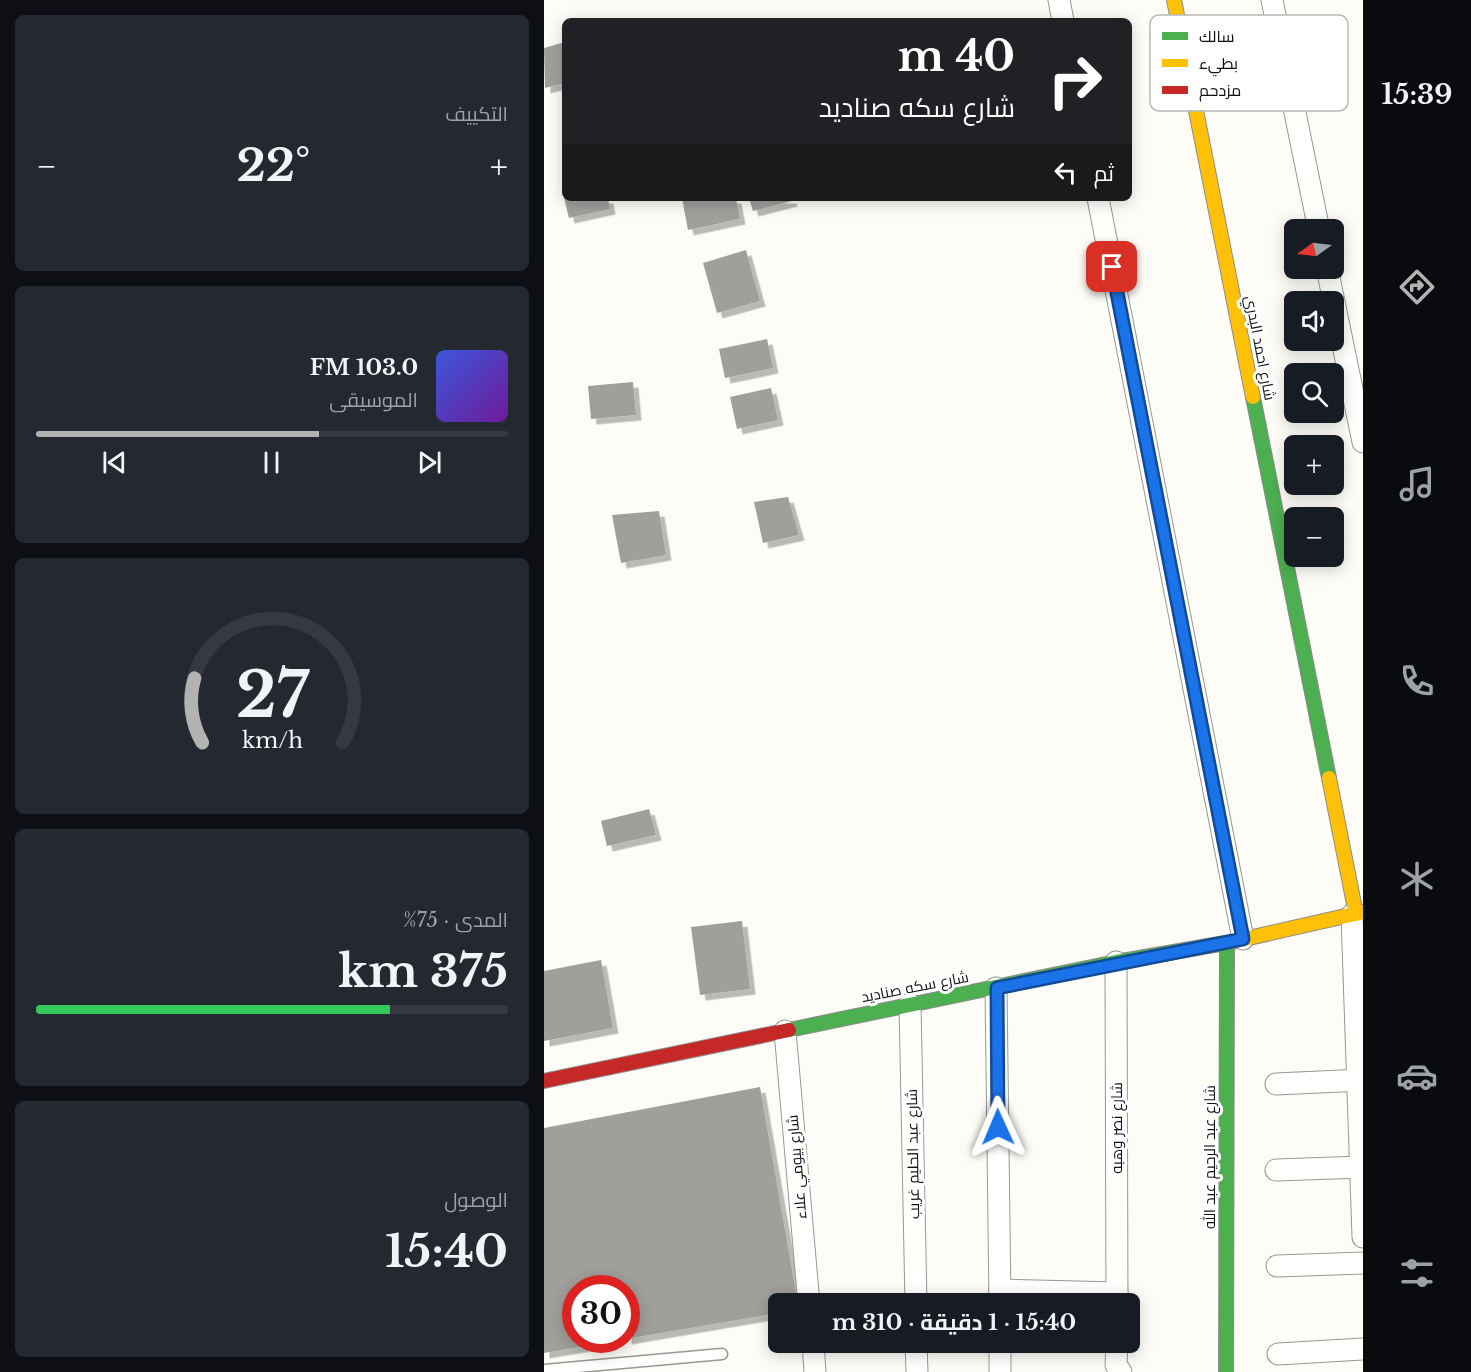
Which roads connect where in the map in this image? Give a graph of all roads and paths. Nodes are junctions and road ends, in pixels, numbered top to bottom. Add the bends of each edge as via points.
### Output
1 (1059, 0) edge
2 (1174, 0) edge
3 (1272, 0) edge
4 (1177, 15) edge
5 (1275, 15) edge
6 (1062, 18) edge
7 (1196, 111) edge
8 (1295, 111) edge
9 (1099, 201) edge
10 (1317, 219) edge
11 (1329, 279) edge
12 (1363, 442) edge
13 (1357, 914) edge
14 (1235, 941) junction
15 (1116, 962) junction
16 (997, 988) junction
17 (910, 1004) junction
18 (785, 1031) junction
19 (1360, 1080) edge
20 (544, 1081) edge
21 (1276, 1084) dead end
22 (1361, 1167) edge
23 (1276, 1170) dead end
24 (1363, 1237) edge
25 (1363, 1263) edge
26 (1277, 1266) dead end
27 (808, 1293) edge
28 (916, 1293) edge
29 (1000, 1293) edge
30 (1117, 1293) edge
31 (1363, 1349) edge
32 (814, 1353) edge
33 (916, 1353) edge
34 (1000, 1353) edge
35 (1117, 1353) edge
36 (722, 1354) dead end
37 (1278, 1354) dead end
38 (544, 1370) edge
39 (815, 1372) edge
40 (917, 1372) edge
41 (1000, 1372) edge
42 (1121, 1372) edge
43 (1226, 1372) edge

1 - 6 street
2 - 4 street, شارع احمد البدري
3 - 5 street
7 - 13 street, شارع احمد البدري
8 - 10 street
9 - 14 street
11 - 12 street
13 - 14 street, شارع سكه صناديد
13 - 19 street
14 - 15 street, شارع سكه صناديد
14 - 43 street, شارع عبد الرحيم عبد الله
15 - 16 street, شارع سكه صناديد
15 - 30 street, شارع نصر وهبه
16 - 17 street, شارع سكه صناديد
16 - 29 street
17 - 18 street, شارع سكه صناديد
17 - 28 street, شارع عبد الحليم غريب
18 - 20 street, شارع سكه صناديد
18 - 27 street, شارع بيومي علاء
19 - 21 street
19 - 22 street
22 - 23 street
22 - 24 street
25 - 26 street
31 - 37 street
32 - 39 street
33 - 40 street
34 - 41 street
35 - 42 street via 1116,1365
36 - 38 lane

